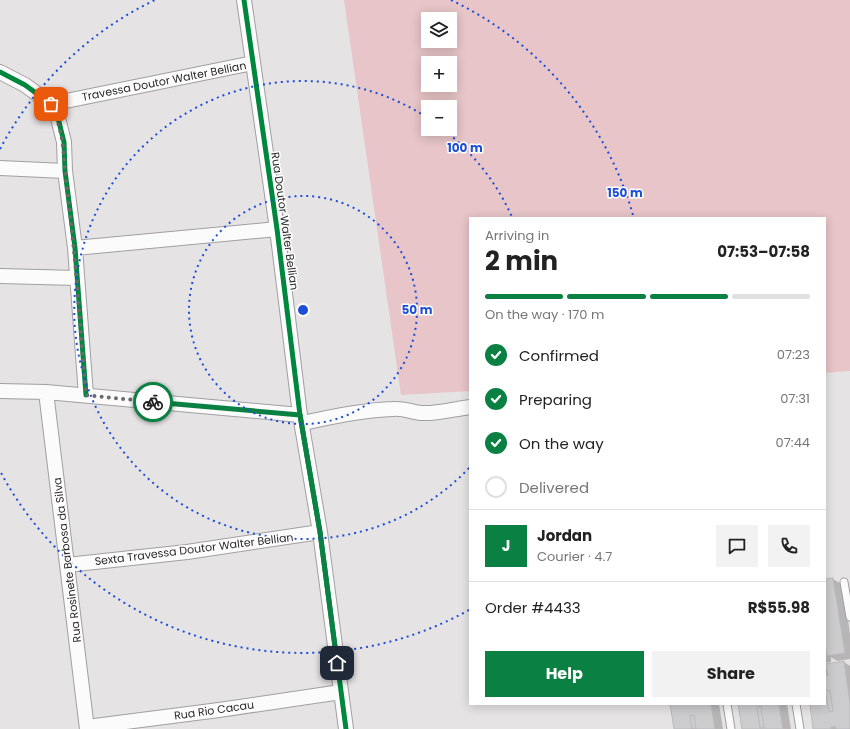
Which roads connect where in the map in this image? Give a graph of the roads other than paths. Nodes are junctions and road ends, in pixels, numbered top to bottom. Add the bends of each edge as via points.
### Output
1 (244, 0) edge
2 (253, 63) junction
3 (0, 72) edge
4 (51, 104) junction
5 (0, 168) edge
6 (65, 172) junction
7 (277, 229) junction
8 (75, 248) junction
9 (0, 276) edge
10 (77, 278) junction
11 (0, 391) edge
12 (46, 392) junction
13 (86, 395) junction
14 (469, 407) edge
15 (301, 419) junction
16 (320, 532) junction
17 (67, 565) junction
18 (844, 582) dead end
19 (850, 617) edge
20 (341, 692) junction
21 (727, 705) edge
22 (796, 705) edge
23 (87, 728) edge
24 (346, 729) edge
25 (731, 729) edge
26 (800, 729) edge

1 - 2 street, Rua Doutor Walter Bellian
2 - 4 street, Travessa Doutor Walter Bellian
2 - 7 street, Rua Doutor Walter Bellian
3 - 4 street via 25,85
4 - 6 street via 58,118 64,142
5 - 6 street
6 - 8 street
7 - 8 street
7 - 15 street, Rua Doutor Walter Bellian
8 - 10 street
9 - 10 street
10 - 13 street
11 - 12 street
12 - 13 street
12 - 17 street, Rua Rosinete Barbosa da Silva
13 - 15 street
14 - 15 street via 422,413 393,409
15 - 16 street, Rua Doutor Walter Bellian
16 - 17 street, Sexta Travessa Doutor Walter Bellian via 187,552
16 - 20 street, Rua Doutor Walter Bellian
17 - 23 street, Rua Rosinete Barbosa da Silva
18 - 19 lane
20 - 23 street, Rua Rio Cacau
20 - 24 street, Rua Doutor Walter Bellian
21 - 25 lane
22 - 26 lane

